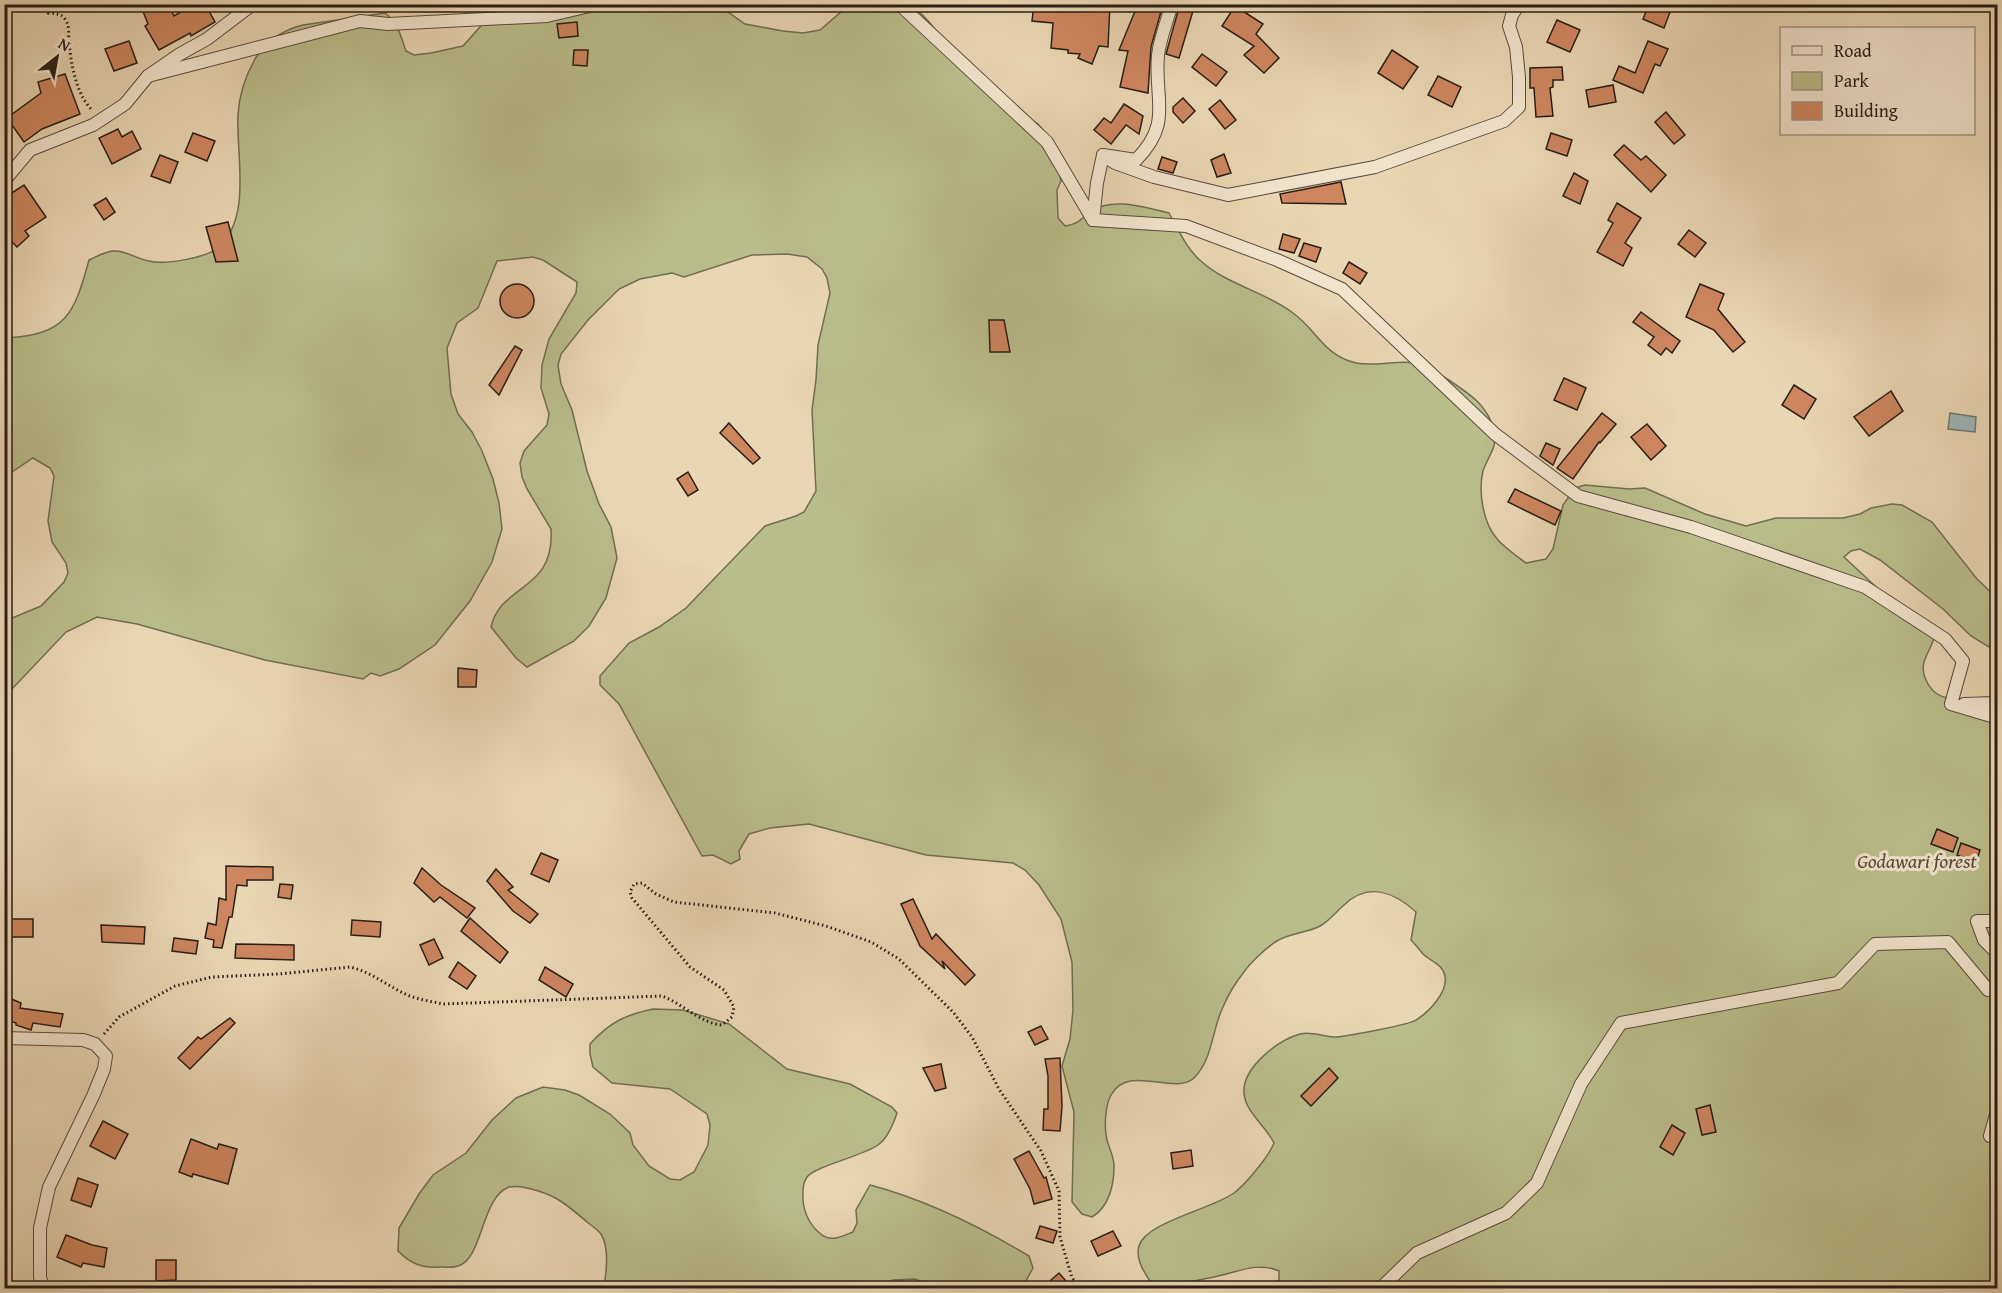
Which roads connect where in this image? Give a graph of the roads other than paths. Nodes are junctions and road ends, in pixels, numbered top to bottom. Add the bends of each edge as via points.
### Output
1 (253, 4) edge
2 (598, 4) edge
3 (899, 4) edge
4 (1172, 4) edge
5 (1519, 4) edge
6 (148, 76) junction
7 (1103, 155) junction
8 (4, 181) edge
9 (1093, 220) junction
10 (1998, 703) edge
11 (1951, 704) junction
12 (1998, 718) edge
13 (1998, 921) edge
14 (1998, 954) edge
15 (1998, 982) edge
16 (4, 1038) edge
17 (1998, 1108) edge
18 (1998, 1137) edge
19 (43, 1288) edge
20 (1381, 1288) edge

1 - 6 street
2 - 6 street via 547,16 388,24 360,21
3 - 9 street via 1047,141
4 - 7 street via 1158,55 1157,132 1136,160
5 - 7 street via 1509,26 1516,47 1519,107 1503,121 1375,167 1228,195 1154,177
6 - 8 street via 125,104 71,135 30,150
7 - 9 street
9 - 11 street via 1186,226 1341,289 1495,434 1578,496 1691,526 1865,587 1945,639 1964,661
10 - 11 street
11 - 12 street
13 - 14 street via 1977,921 1984,940
15 - 20 street via 1988,990 1948,942 1875,944 1838,983 1621,1023 1581,1084 1537,1183 1506,1213 1417,1253
16 - 19 street via 83,1040 95,1044 106,1056 104,1069 49,1187 40,1228
17 - 18 street via 1990,1136

